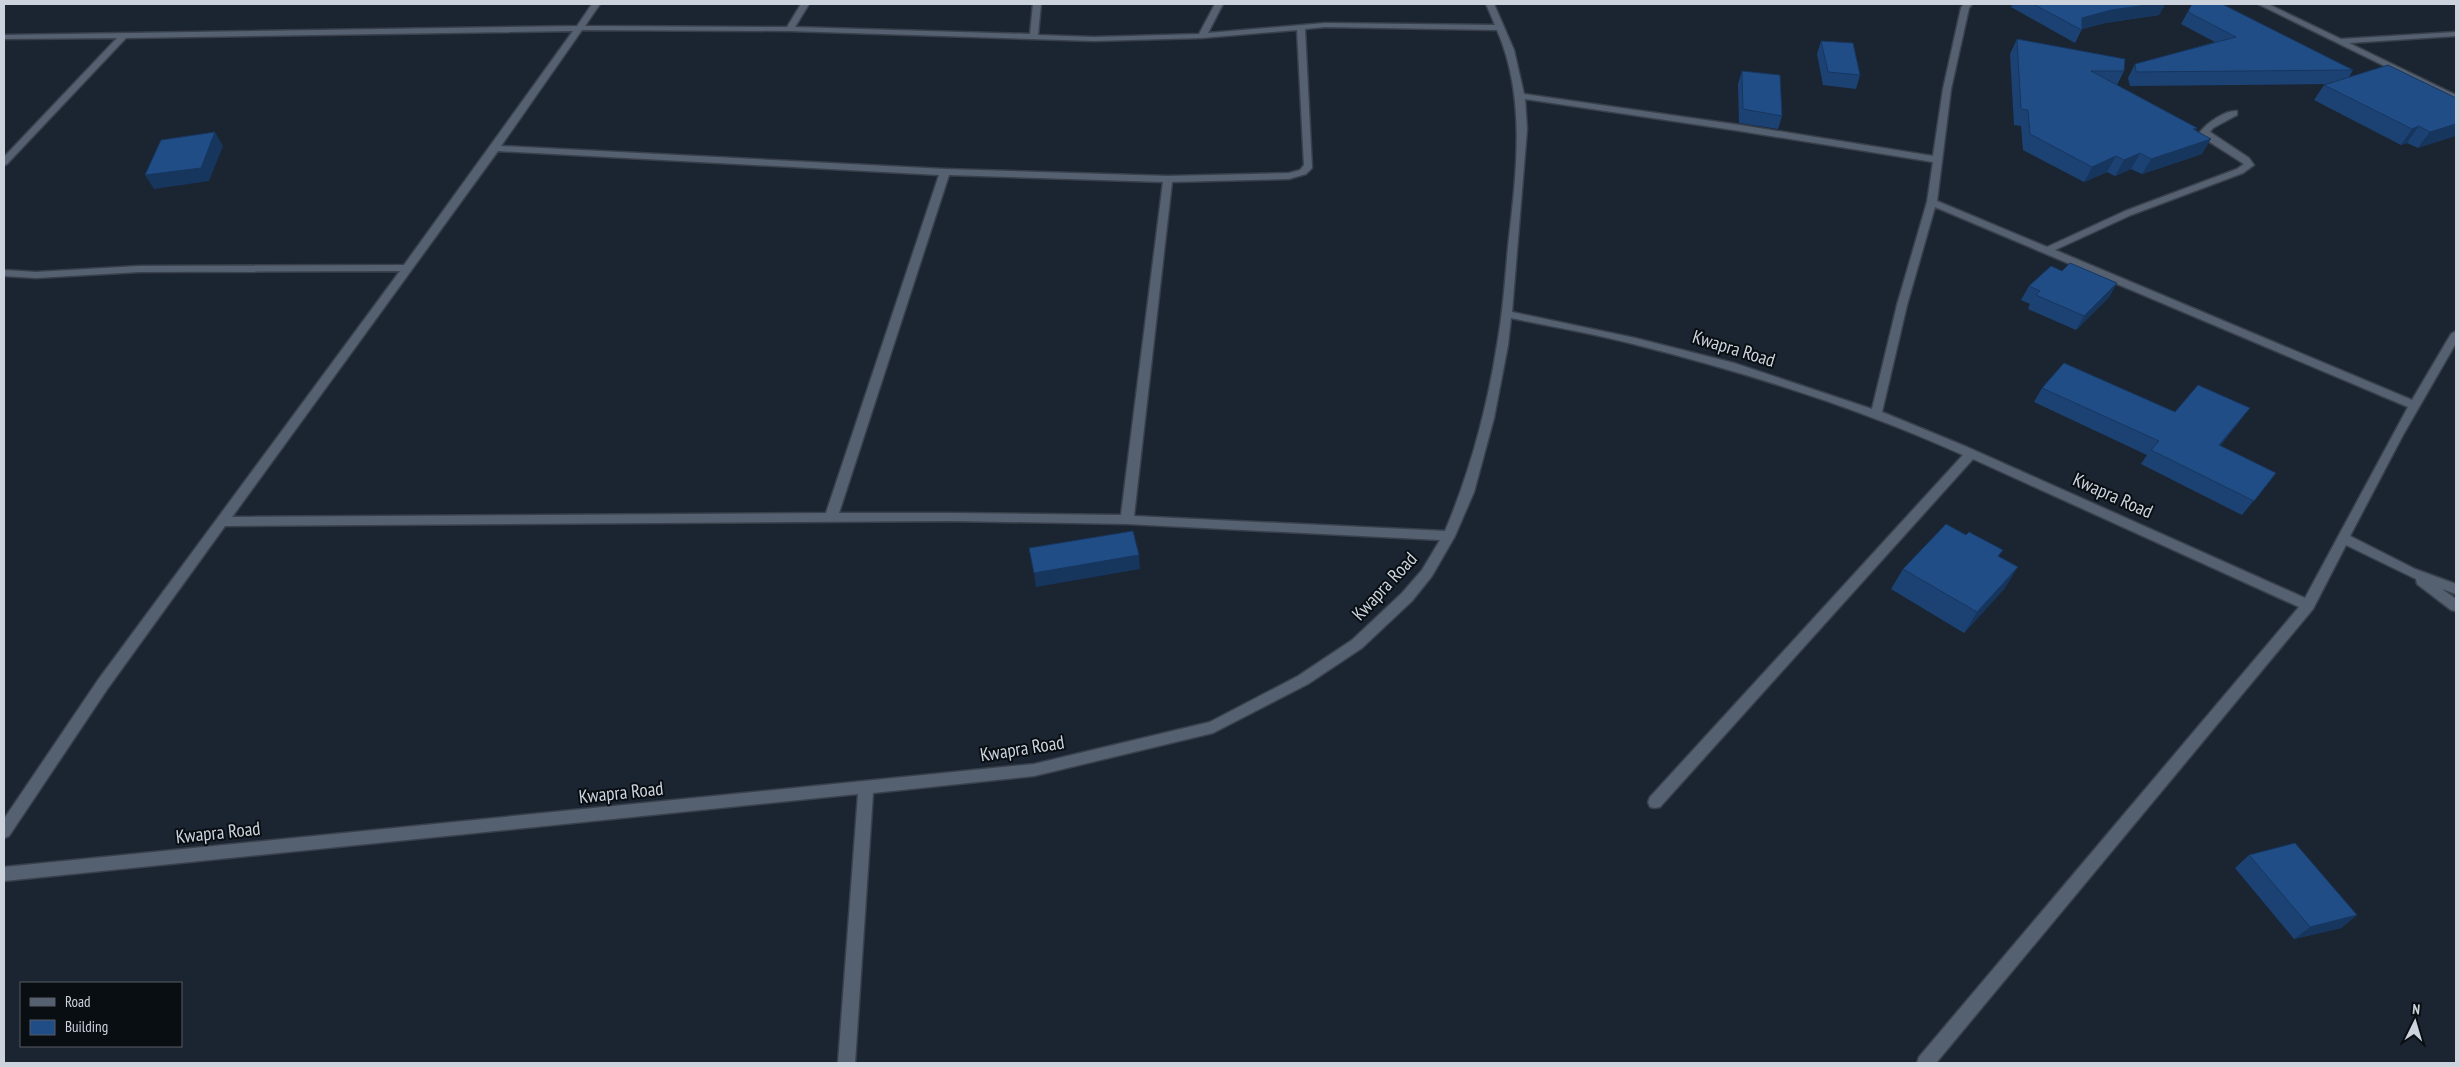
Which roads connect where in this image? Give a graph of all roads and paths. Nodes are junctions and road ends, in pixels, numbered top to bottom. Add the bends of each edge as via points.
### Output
1 (596, 4) edge
2 (805, 4) edge
3 (1037, 4) edge
4 (1219, 4) edge
5 (1490, 4) edge
6 (1968, 4) edge
7 (2262, 4) edge
8 (1301, 27) junction
9 (578, 28) junction
10 (1500, 28) junction
11 (790, 29) junction
12 (2456, 34) edge
13 (123, 36) junction
14 (1034, 36) junction
15 (1202, 36) junction
16 (4, 37) edge
17 (2340, 41) junction
18 (1520, 96) junction
19 (2456, 98) edge
20 (2234, 113) dead end
21 (495, 148) junction
22 (1938, 160) junction
23 (4, 162) edge
24 (945, 172) junction
25 (1168, 179) junction
26 (1932, 202) junction
27 (2048, 250) junction
28 (406, 268) junction
29 (4, 273) edge
30 (1507, 314) junction
31 (2456, 334) edge
32 (2415, 406) junction
33 (1876, 414) junction
34 (1970, 455) junction
35 (831, 518) junction
36 (1127, 520) junction
37 (221, 522) junction
38 (1449, 536) junction
39 (2344, 538) junction
40 (2410, 572) junction
41 (2456, 589) edge
42 (2308, 605) junction
43 (2456, 606) edge
44 (866, 787) junction
45 (1655, 802) dead end
46 (4, 831) edge
47 (4, 874) edge
48 (846, 1063) edge
49 (1925, 1063) edge

1 - 9 street
2 - 11 street
3 - 14 street
4 - 15 street
5 - 10 street
6 - 22 street via 1947,89
7 - 17 street
8 - 10 street
8 - 15 street
8 - 25 street via 1309,166 1303,172 1289,176
9 - 11 street
9 - 13 street
9 - 21 street
10 - 18 street via 1510,50
11 - 14 street
12 - 17 street
13 - 16 street
13 - 23 street
14 - 15 street via 1094,39
17 - 19 street
18 - 22 street
18 - 30 street via 1521,153
20 - 27 street via 2205,132 2249,165 2128,213
21 - 24 street
21 - 28 street
22 - 26 street
24 - 25 street
24 - 35 street
25 - 36 street
26 - 27 street
26 - 33 street via 1902,305
27 - 32 street
28 - 29 street
28 - 37 street
30 - 33 street, Kwapra Road via 1635,341 1714,362
30 - 38 street, Kwapra Road via 1498,378 1488,418 1468,492
31 - 32 street
32 - 39 street
33 - 34 street, Kwapra Road
34 - 42 street, Kwapra Road
34 - 45 street
35 - 36 street
35 - 37 street
36 - 38 street
37 - 46 street via 103,684
38 - 44 street, Kwapra Road via 1427,573 1407,597 1357,644 1303,680 1213,727 1034,770
39 - 40 street
39 - 42 street
40 - 41 street
40 - 43 street
42 - 49 street
44 - 47 street, Kwapra Road
44 - 48 street

